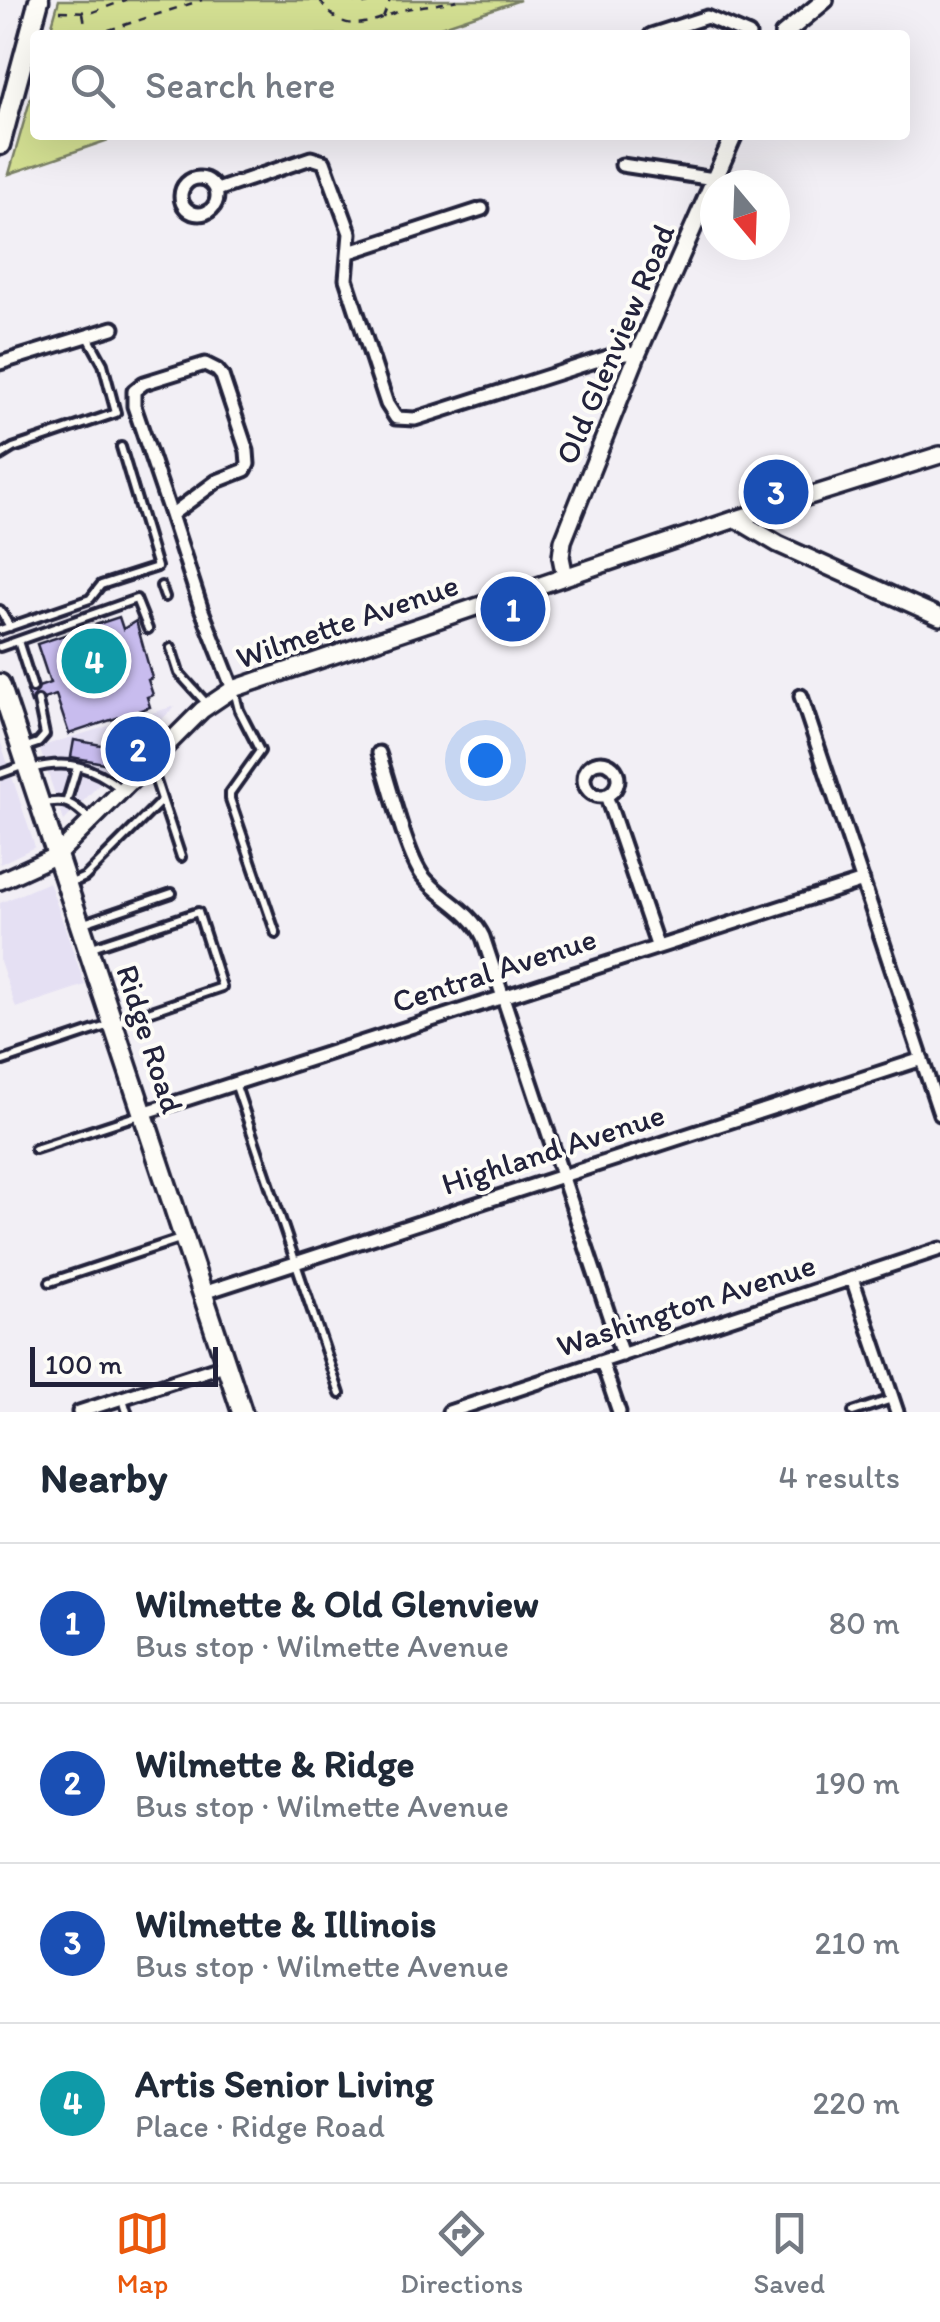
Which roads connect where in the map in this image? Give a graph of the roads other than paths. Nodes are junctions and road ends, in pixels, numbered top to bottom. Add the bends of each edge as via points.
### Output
1 (39, 0) edge
2 (826, 0) edge
3 (31, 30) edge
4 (667, 30) edge
5 (737, 30) edge
6 (789, 30) edge
7 (30, 33) edge
8 (732, 140) edge
9 (0, 145) edge
10 (622, 165) dead end
11 (718, 170) edge
12 (700, 177) edge
13 (217, 190) dead end
14 (482, 209) dead end
15 (700, 211) edge
16 (350, 252) junction
17 (113, 328) dead end
18 (87, 336) junction
19 (638, 353) junction
20 (0, 363) edge
21 (121, 447) dead end
22 (0, 456) edge
23 (939, 458) edge
24 (170, 515) junction
25 (736, 519) junction
26 (565, 577) junction
27 (161, 586) dead end
28 (165, 597) dead end
29 (0, 610) edge
30 (940, 617) edge
31 (10, 626) junction
32 (148, 629) dead end
33 (0, 630) edge
34 (17, 641) junction
35 (0, 647) edge
36 (171, 648) dead end
37 (0, 684) edge
38 (32, 688) dead end
39 (234, 688) junction
40 (801, 696) dead end
41 (38, 701) dead end
42 (208, 705) junction
43 (379, 753) dead end
44 (26, 761) junction
45 (150, 762) junction
46 (76, 767) junction
47 (0, 774) edge
48 (122, 790) junction
49 (606, 796) dead end
50 (67, 800) junction
51 (162, 800) junction
52 (40, 804) junction
53 (91, 821) junction
54 (58, 855) junction
55 (181, 857) dead end
56 (0, 881) edge
57 (862, 881) junction
58 (67, 885) junction
59 (172, 893) dead end
60 (80, 924) junction
61 (276, 934) dead end
62 (657, 945) junction
63 (88, 948) junction
64 (502, 996) junction
65 (113, 1023) junction
66 (922, 1058) junction
67 (4, 1061) dead end
68 (235, 1083) junction
69 (143, 1113) junction
70 (940, 1114) edge
71 (35, 1150) dead end
72 (562, 1175) junction
73 (184, 1238) junction
74 (940, 1249) edge
75 (295, 1262) junction
76 (852, 1278) junction
77 (50, 1282) dead end
78 (203, 1293) junction
79 (622, 1354) junction
80 (602, 1362) junction
81 (226, 1364) junction
82 (340, 1394) dead end
83 (123, 1398) junction
84 (895, 1406) edge
85 (79, 1412) edge
86 (128, 1412) edge
87 (242, 1412) edge
88 (448, 1412) edge
89 (619, 1412) edge
90 (852, 1412) edge

1 - 3 main road
2 - 6 street
4 - 5 street via 707,17
7 - 9 main road
8 - 11 street, Old Glenview Road
10 - 12 street
13 - 16 street via 318,158 348,225
14 - 16 street
15 - 19 street, Old Glenview Road
16 - 19 street via 346,279 396,418 415,419
17 - 18 street
18 - 20 street
18 - 22 lane via 103,364 116,413
19 - 26 street, Old Glenview Road via 563,541
21 - 31 lane via 157,567
23 - 25 street, Wilmette Avenue
24 - 24 street via 134,391 204,364 222,376 248,464
24 - 39 street
25 - 26 street, Wilmette Avenue
25 - 30 street
26 - 39 street, Wilmette Avenue
27 - 28 lane
29 - 31 lane
31 - 33 lane
32 - 34 lane via 136,600
34 - 35 lane
34 - 38 lane
36 - 42 lane via 179,673
37 - 44 main road, Ridge Road
39 - 42 street, Wilmette Avenue
39 - 61 lane via 260,751 230,800
40 - 57 street
41 - 44 lane via 45,734
42 - 45 street, Wilmette Avenue
43 - 64 street via 417,867 483,937
44 - 46 lane
44 - 47 lane
44 - 52 main road, Ridge Road
45 - 48 street, Wilmette Avenue
45 - 51 lane
46 - 48 lane via 100,772
46 - 50 lane
48 - 53 street, Wilmette Avenue
49 - 62 street
50 - 52 lane
50 - 53 lane
51 - 55 lane
51 - 58 lane via 86,877
52 - 54 main road, Ridge Road
53 - 54 street, Wilmette Avenue
54 - 56 street, Wilmette Avenue
54 - 58 main road, Ridge Road
57 - 62 street, Central Avenue
57 - 66 street
58 - 60 main road, Ridge Road
59 - 60 lane
60 - 63 main road, Ridge Road
62 - 64 street, Central Avenue
63 - 65 main road, Ridge Road
63 - 65 lane via 198,912 222,987
64 - 68 street, Central Avenue
64 - 72 street
65 - 67 lane
65 - 69 main road, Ridge Road
66 - 70 street
66 - 72 street, Highland Avenue
68 - 69 street, Central Avenue
68 - 75 lane
69 - 71 lane
69 - 73 main road, Ridge Road
72 - 75 street, Highland Avenue
72 - 79 street
73 - 77 lane
73 - 78 main road, Ridge Road
74 - 76 street, Washington Avenue
75 - 78 street, Highland Avenue
75 - 82 lane
76 - 79 street, Washington Avenue
76 - 84 street
78 - 81 main road, Ridge Road
79 - 80 street, Washington Avenue
80 - 88 street, Washington Avenue
80 - 89 street
81 - 83 street
81 - 87 main road, Ridge Road
83 - 85 street
83 - 86 lane
84 - 90 lane

